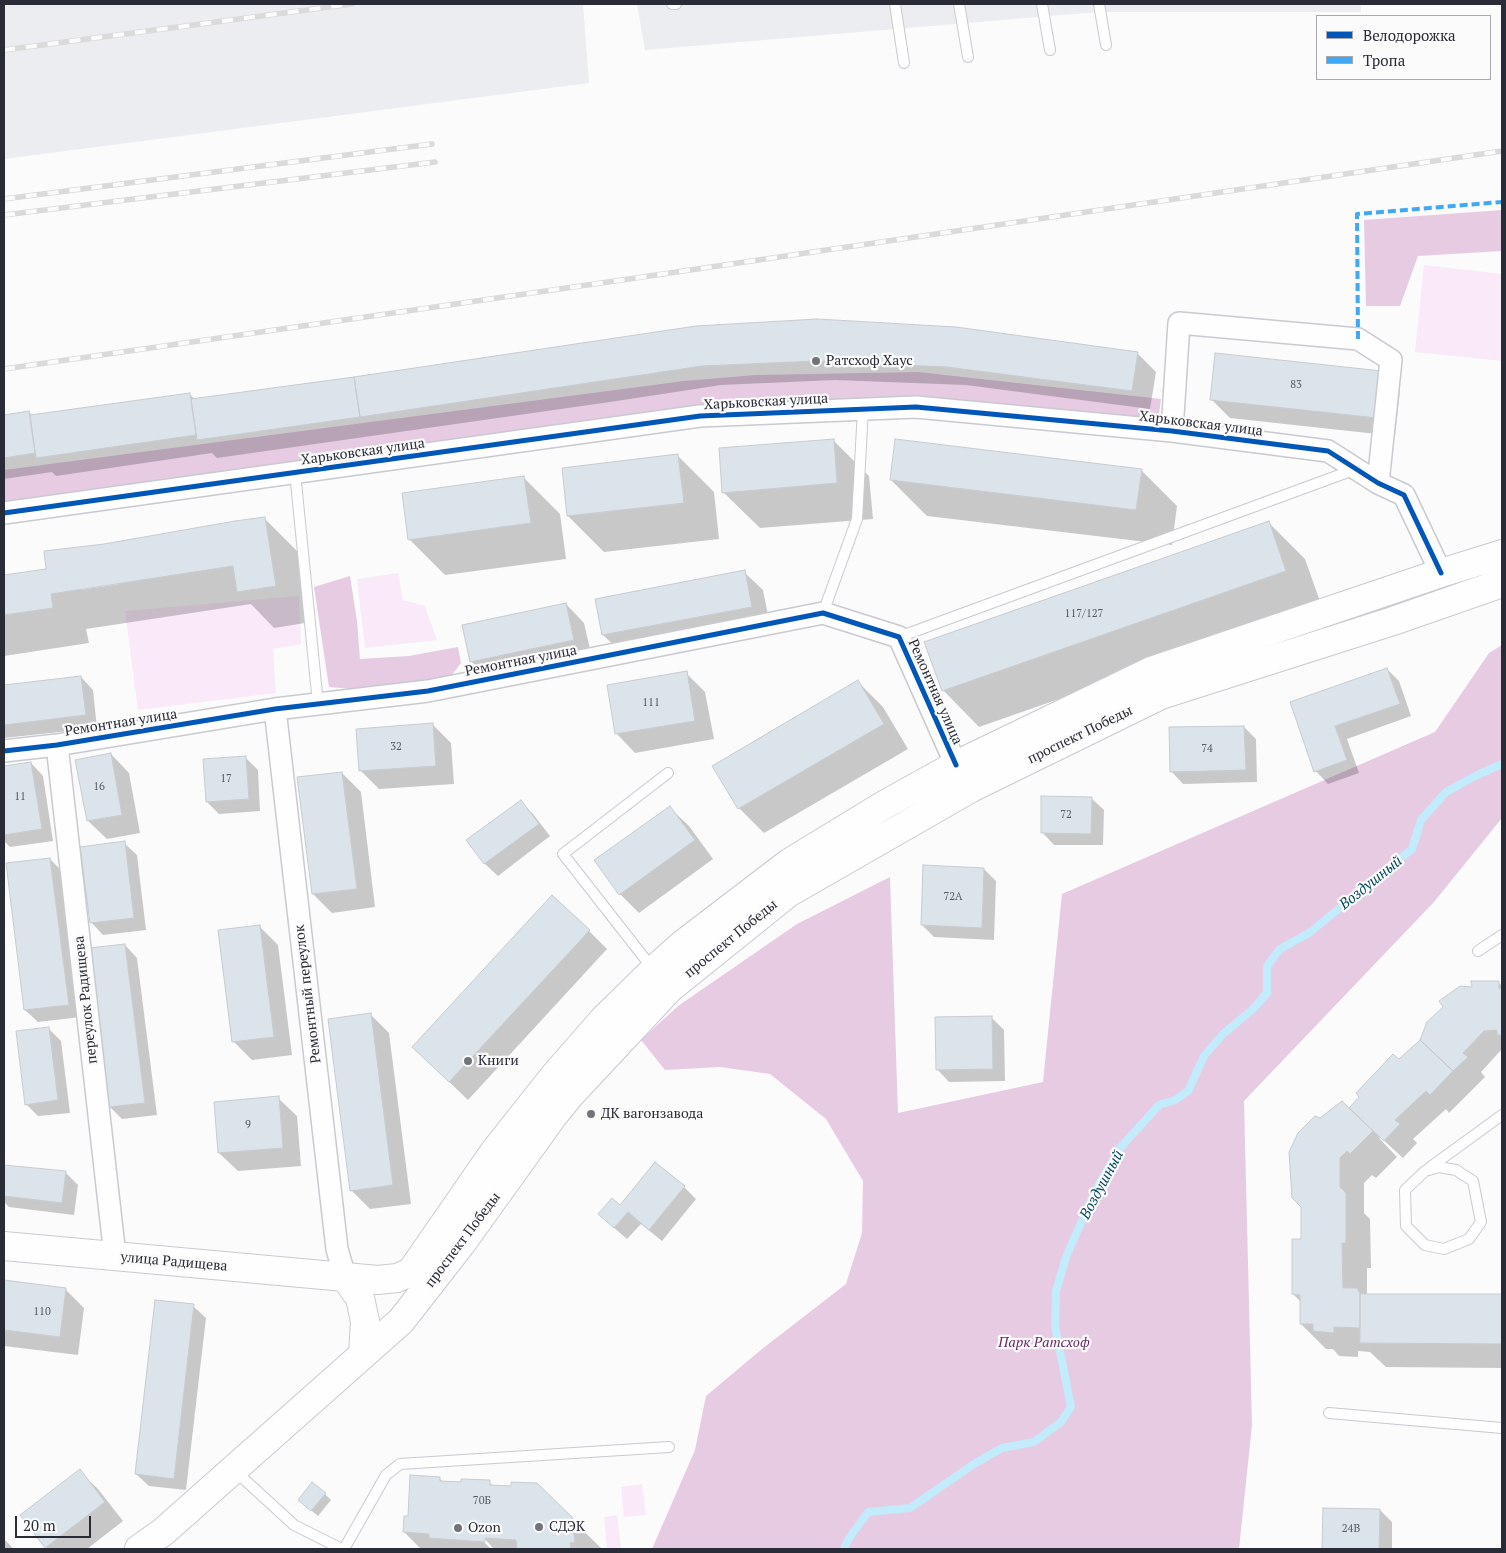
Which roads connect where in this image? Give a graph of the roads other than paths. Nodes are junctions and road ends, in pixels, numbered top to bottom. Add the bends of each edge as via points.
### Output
1 (895, 4) edge
2 (959, 4) edge
3 (1042, 4) edge
4 (1099, 4) edge
5 (1106, 45) dead end
6 (1050, 50) dead end
7 (968, 57) dead end
8 (904, 63) dead end
9 (863, 409) junction
10 (1172, 431) junction
11 (1356, 469) junction
12 (295, 472) junction
13 (1378, 483) junction
14 (4, 513) edge
15 (1502, 554) edge
16 (1441, 573) junction
17 (1502, 583) edge
18 (1453, 601) junction
19 (823, 613) junction
20 (899, 637) junction
21 (318, 704) junction
22 (275, 710) junction
23 (58, 744) junction
24 (4, 751) edge
25 (956, 765) junction
26 (668, 773) dead end
27 (1502, 935) edge
28 (1478, 951) dead end
29 (654, 970) junction
30 (1502, 1115) edge
31 (1424, 1171) junction
32 (4, 1246) edge
33 (115, 1256) junction
34 (419, 1262) joint
35 (345, 1277) junction
36 (363, 1355) junction
37 (1329, 1414) dead end
38 (1502, 1428) edge
39 (669, 1447) dead end
40 (233, 1469) junction
41 (139, 1549) edge
42 (343, 1549) edge

1 - 8 lane
2 - 7 lane
3 - 6 lane
4 - 5 lane
9 - 10 street, Харьковская улица via 916,407
9 - 12 street, Харьковская улица via 700,416
9 - 19 lane via 857,519
10 - 11 street, Харьковская улица via 1328,450
10 - 13 street via 1179,323 1358,339 1391,360
11 - 13 street, Харьковская улица
11 - 20 lane
12 - 14 street, Харьковская улица
12 - 21 lane
13 - 16 street, Харьковская улица via 1404,495
15 - 16 main road, проспект Победы
16 - 18 main road, Харьковская улица
16 - 25 main road, проспект Победы via 1151,672
17 - 18 main road, проспект Победы
18 - 36 main road, проспект Победы via 1161,694 971,788 788,893 670,988 570,1095 401,1321
19 - 20 street, Ремонтная улица
19 - 21 street, Ремонтная улица via 428,691
20 - 25 street, Ремонтная улица
21 - 22 street, Ремонтная улица
22 - 23 street, Ремонтная улица
22 - 35 street, Ремонтный переулок via 337,1249
23 - 24 street, Ремонтная улица
23 - 33 street, переулок Радищева
25 - 29 main road, проспект Победы via 789,863 712,920
26 - 29 lane via 563,854
27 - 28 lane
29 - 34 main road, проспект Победы via 603,1020 555,1075 494,1152
30 - 31 lane
31 - 31 lane via 1405,1190 1406,1226 1425,1245 1444,1248 1469,1239 1481,1222 1473,1181 1456,1170 1439,1167
32 - 33 main road, улица Радищева
33 - 35 main road, улица Радищева
34 - 35 main road, улица Радищева via 411,1272 397,1278
35 - 36 main road via 360,1298 365,1321
36 - 40 main road, проспект Победы
37 - 38 lane
39 - 42 lane via 400,1464 386,1475
40 - 41 main road, проспект Победы via 163,1532
40 - 42 lane via 294,1525

